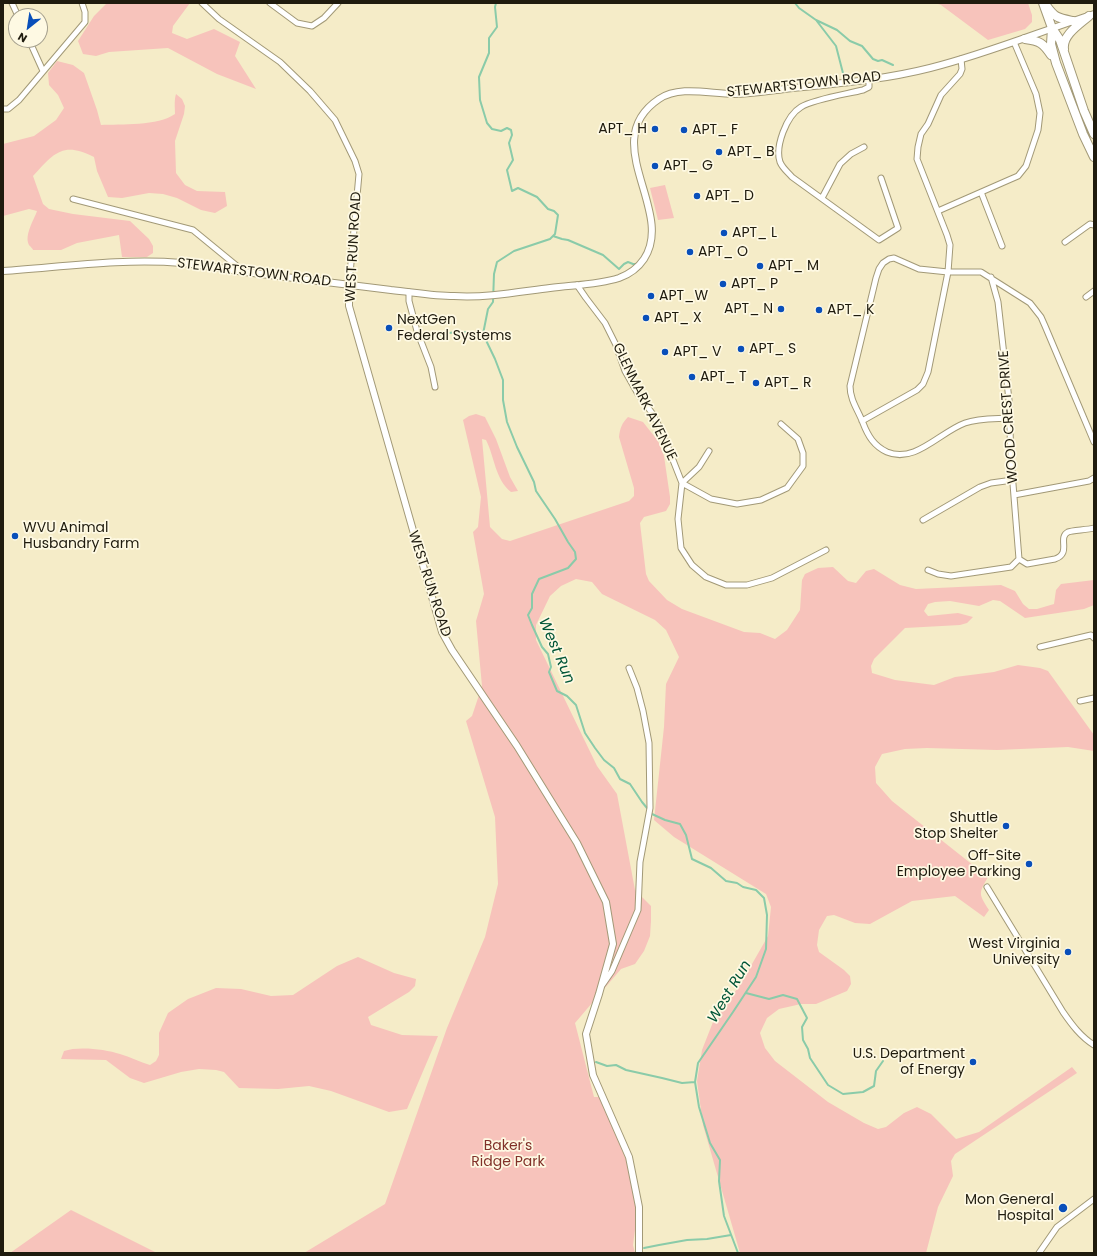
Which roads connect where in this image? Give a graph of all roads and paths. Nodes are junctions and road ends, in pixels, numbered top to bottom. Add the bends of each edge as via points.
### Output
1 (82, 3) edge
2 (202, 3) edge
3 (270, 3) edge
4 (338, 3) edge
5 (1044, 3) edge
6 (1092, 15) edge
7 (1073, 21) junction
8 (1052, 28) junction
9 (1025, 39) junction
10 (1014, 42) junction
11 (32, 48) edge
12 (961, 59) junction
13 (1066, 59) junction
14 (1056, 63) junction
15 (42, 71) junction
16 (870, 79) junction
17 (3, 109) edge
18 (1094, 134) edge
19 (864, 147) dead end
20 (1094, 157) edge
21 (882, 178) dead end
22 (981, 192) junction
23 (822, 198) junction
24 (73, 199) dead end
25 (938, 211) junction
26 (1094, 224) edge
27 (1065, 242) dead end
28 (1002, 246) dead end
29 (3, 271) edge
30 (243, 271) junction
31 (948, 272) junction
32 (991, 277) junction
33 (578, 284) junction
34 (349, 285) junction
35 (1094, 291) edge
36 (409, 292) junction
37 (1086, 297) dead end
38 (436, 388) dead end
39 (1010, 418) junction
40 (862, 421) junction
41 (781, 424) dead end
42 (1094, 442) edge
43 (710, 451) dead end
44 (1094, 478) edge
45 (1013, 480) junction
46 (682, 483) junction
47 (1014, 495) junction
48 (923, 520) dead end
49 (1094, 528) edge
50 (826, 550) dead end
51 (1019, 559) junction
52 (928, 570) dead end
53 (1094, 638) edge
54 (1040, 647) dead end
55 (629, 668) dead end
56 (1094, 698) edge
57 (1080, 701) dead end
58 (987, 887) dead end
59 (600, 988) junction
60 (1094, 1045) edge
61 (1094, 1198) edge
62 (639, 1253) edge
63 (1039, 1253) edge

1 - 15 street via 85,22
2 - 34 street, WEST RUN ROAD via 219,19 280,62 335,120 359,174
3 - 4 street via 297,24 312,26
5 - 7 main road via 1057,18
5 - 8 main road
6 - 7 street, STEWARTSTOWN ROAD
6 - 13 main road via 1066,38 1063,46
7 - 8 street, STEWARTSTOWN ROAD
8 - 9 street, STEWARTSTOWN ROAD
8 - 13 main road via 1060,40
8 - 14 main road via 1050,44
9 - 10 street, STEWARTSTOWN ROAD
9 - 14 main road via 1044,45
10 - 12 street, STEWARTSTOWN ROAD
10 - 22 street via 1036,94 1040,113 1038,130 1030,157 1022,171 1011,180
11 - 15 street
12 - 16 street, STEWARTSTOWN ROAD via 907,74
12 - 25 street via 960,74 941,95 921,134 918,146 917,159
13 - 18 main road
14 - 20 main road
15 - 17 street via 19,100 8,109
16 - 23 street via 869,87 863,90 813,102 800,108 794,113 783,133 779,147 782,166
16 - 33 street, STEWARTSTOWN ROAD via 743,94 687,91 660,98 645,111 635,133 635,152 652,229 648,251 642,262 623,276 596,283
19 - 23 street via 840,164
21 - 23 street via 898,228 878,240
22 - 25 street
22 - 28 street
24 - 30 street via 193,230
25 - 31 street via 950,245
26 - 27 street via 1090,224
29 - 30 street, STEWARTSTOWN ROAD via 154,261
30 - 34 street, STEWARTSTOWN ROAD
31 - 32 street via 981,272
31 - 40 street via 928,372 923,384 917,390
31 - 40 street via 919,270 894,258 883,263 879,269 850,386 852,401
32 - 39 street, WOOD CREST DRIVE via 999,308
32 - 42 street via 1030,303 1041,318
33 - 36 street, STEWARTSTOWN ROAD via 482,296
33 - 46 street, GLENMARK AVENUE via 605,323 625,371 662,432
34 - 36 street, STEWARTSTOWN ROAD
34 - 59 street, WEST RUN ROAD via 349,306 442,632 577,843 606,902 613,944
35 - 37 street
36 - 38 street via 417,331
39 - 40 street via 964,424 919,450 902,456 881,450 867,434
39 - 45 street, WOOD CREST DRIVE
41 - 46 street via 798,439 803,453 803,466 787,488 761,500 737,504 711,499
43 - 46 street via 700,467
44 - 47 street
45 - 47 street, WOOD CREST DRIVE
45 - 48 street via 980,487
46 - 50 street via 678,519 681,548 692,565 706,577 726,586 747,585 772,578
47 - 51 street, WOOD CREST DRIVE
49 - 51 street via 1068,532 1063,539 1064,550 1059,557 1026,564
51 - 52 street via 1011,567 952,576
53 - 54 street via 1091,635
55 - 59 street via 637,688 649,743 650,808 640,862 638,910 612,971
56 - 57 street
58 - 60 street via 1063,1012 1079,1033
59 - 62 street, WEST RUN ROAD via 586,1034 593,1075 629,1157 639,1207
61 - 63 street via 1057,1227

